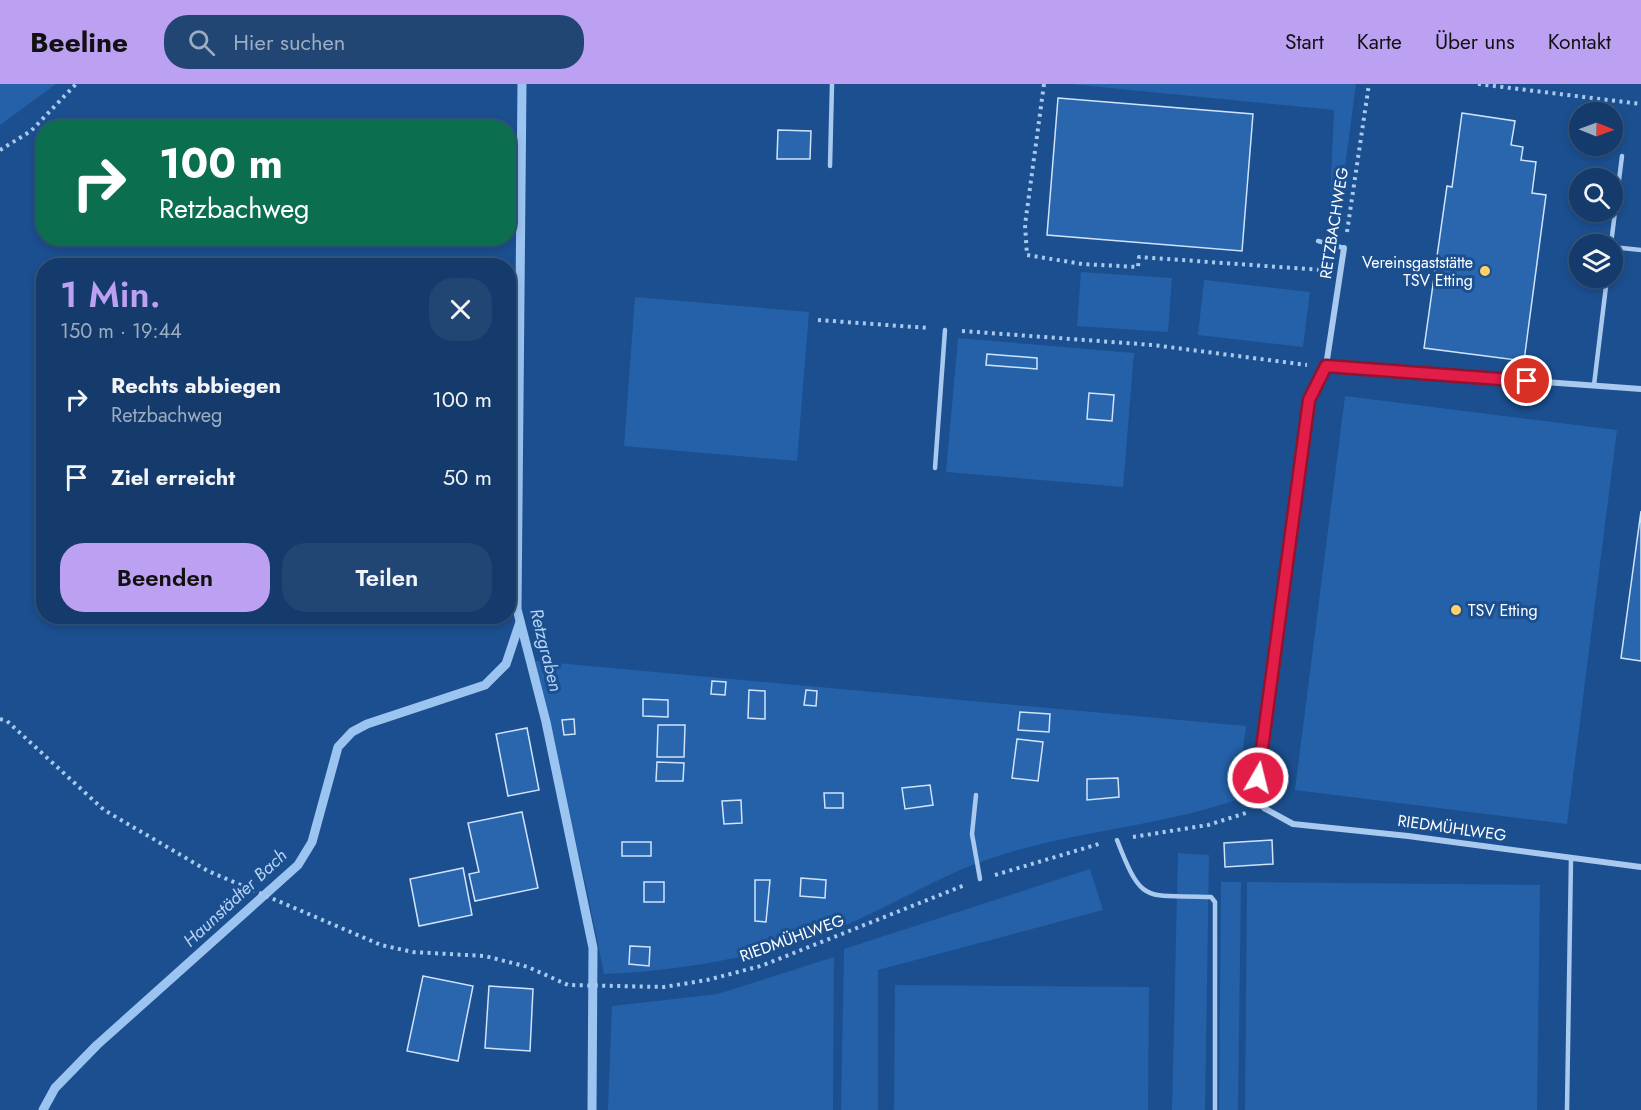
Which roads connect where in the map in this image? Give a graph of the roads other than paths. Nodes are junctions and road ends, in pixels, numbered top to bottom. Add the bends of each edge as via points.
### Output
1 (832, 84) edge
2 (1622, 156) dead end
3 (830, 166) dead end
4 (1613, 234) edge
5 (1318, 241) dead end
6 (1344, 248) joint
7 (1623, 248) edge
8 (1641, 250) edge
9 (1606, 288) edge
10 (945, 330) dead end
11 (1326, 366) junction
12 (1594, 386) junction
13 (1641, 389) edge
14 (935, 468) dead end
15 (975, 795) dead end
16 (1264, 808) joint
17 (1117, 840) dead end
18 (1571, 858) junction
19 (1641, 867) edge
20 (980, 879) road end
21 (1215, 1110) edge
22 (1567, 1110) edge

1 - 3 lane
2 - 4 lane
5 - 6 lane
6 - 11 street, RETZBACHWEG
7 - 8 lane
9 - 12 lane
10 - 14 lane
11 - 12 street
11 - 16 street, RETZBACHWEG via 1309,400 1258,778
12 - 13 street
15 - 20 lane via 972,834
16 - 18 street, RIEDMÜHLWEG via 1293,824
17 - 21 lane via 1132,878 1147,894 1211,897 1215,902
18 - 19 street, RIEDMÜHLWEG
18 - 22 lane

